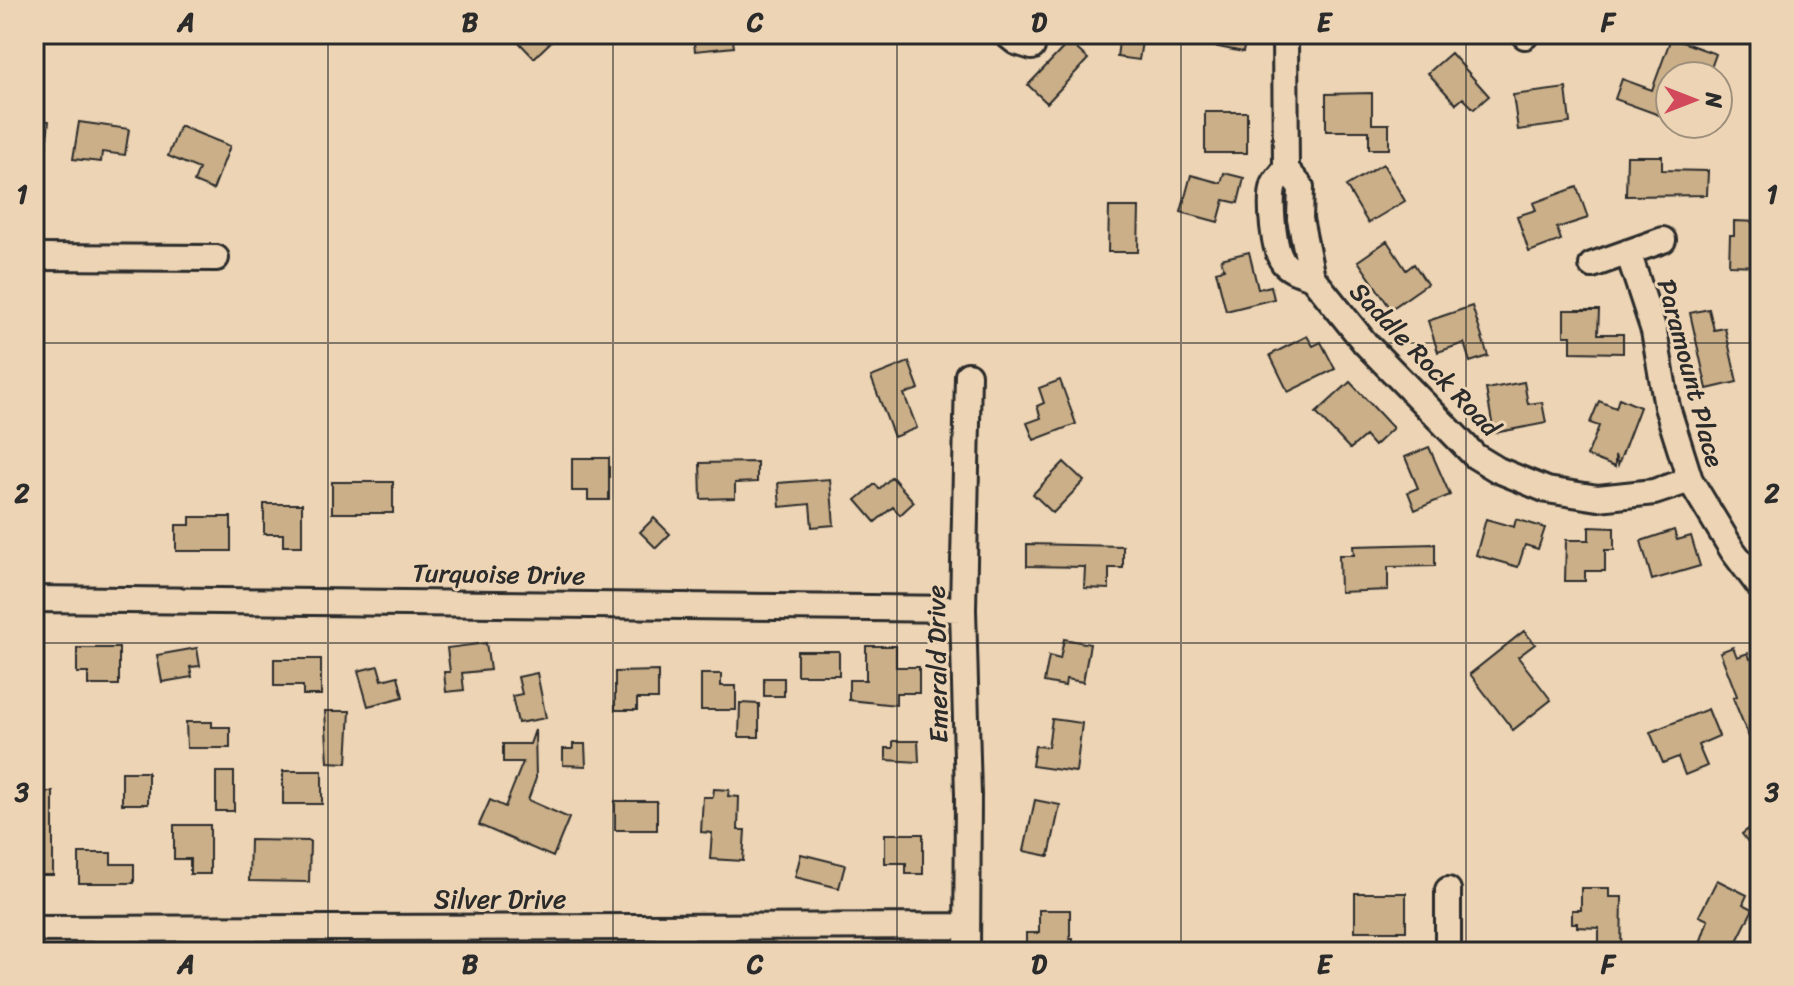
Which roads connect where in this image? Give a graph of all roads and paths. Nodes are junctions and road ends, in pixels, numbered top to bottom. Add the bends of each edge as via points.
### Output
1 (1006, 34) edge
2 (1285, 34) edge
3 (1032, 47) dead end
4 (1663, 240) dead end
5 (1628, 252) junction
6 (34, 257) edge
7 (216, 258) dead end
8 (1592, 265) dead end
9 (968, 375) dead end
10 (1690, 480) junction
11 (1760, 587) edge
12 (34, 599) edge
13 (963, 609) junction
14 (1448, 890) dead end
15 (966, 926) junction
16 (34, 929) edge
17 (967, 952) edge
18 (1448, 952) edge

1 - 3 street
2 - 10 street, Saddle Rock Road via 1286,169 1274,186 1273,233 1284,264 1312,277 1445,428 1498,470 1547,490 1598,498 1654,492
4 - 5 street, Paramount Place
5 - 8 street, Paramount Place
5 - 10 street, Paramount Place via 1654,331 1667,407
6 - 7 street
9 - 13 street, Emerald Drive
10 - 11 street, Paramount Place
12 - 13 street, Turquoise Drive
13 - 15 street, Emerald Drive
14 - 18 street
15 - 16 street, Silver Drive
15 - 17 street, Emerald Drive

